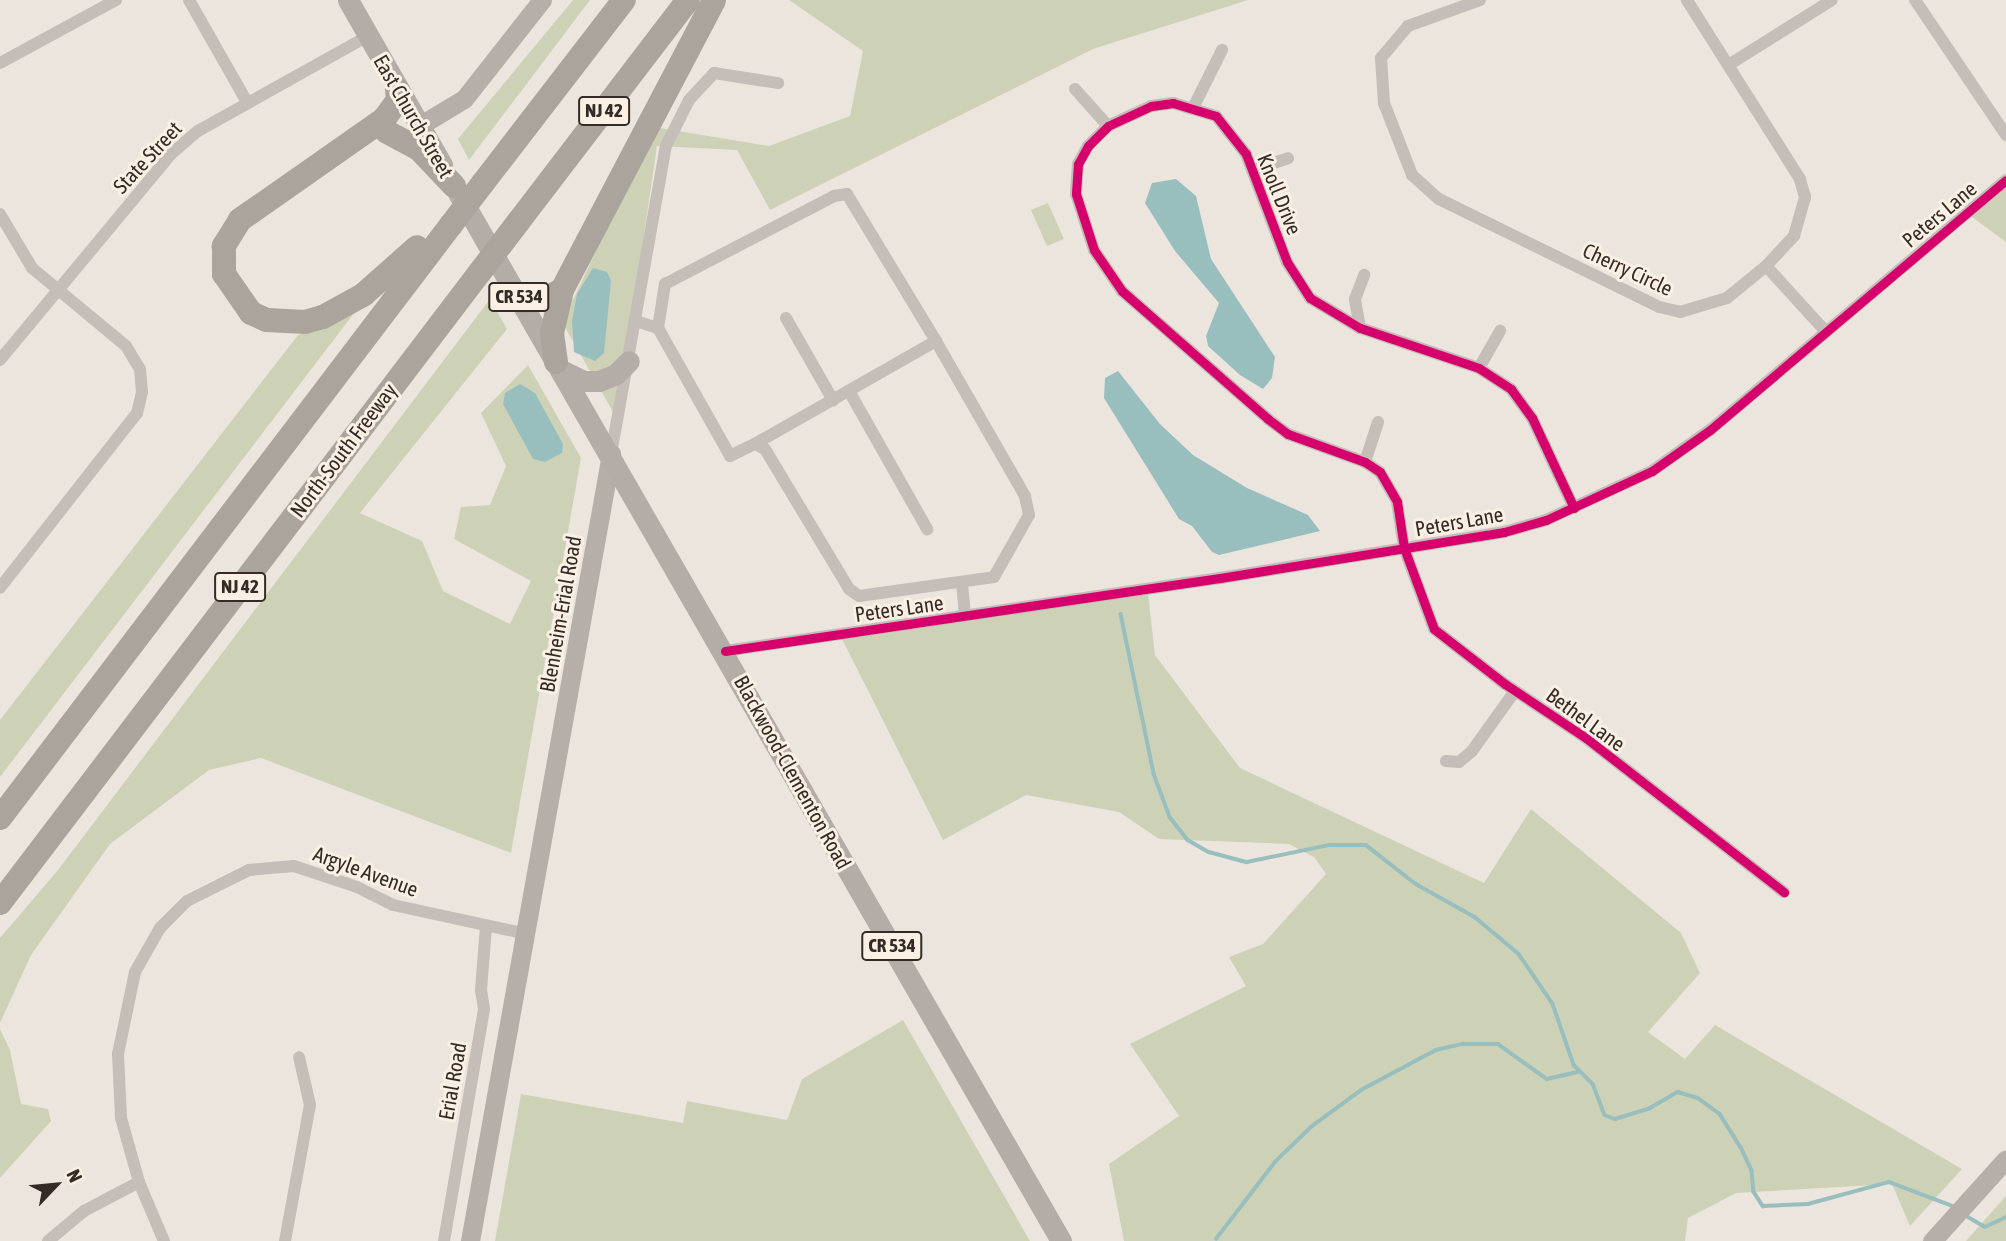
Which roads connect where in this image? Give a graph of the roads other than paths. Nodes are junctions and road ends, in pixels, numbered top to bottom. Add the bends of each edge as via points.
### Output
1 (116, 0) edge
2 (189, 0) edge
3 (348, 0) edge
4 (542, 0) edge
5 (624, 0) edge
6 (688, 0) edge
7 (714, 0) edge
8 (1480, 0) edge
9 (1687, 0) edge
10 (1832, 0) edge
11 (1915, 0) edge
12 (368, 36) junction
13 (1222, 50) dead end
14 (0, 63) edge
15 (1730, 64) junction
16 (778, 83) dead end
17 (397, 89) junction
18 (1075, 89) dead end
19 (247, 102) junction
20 (1194, 106) junction
21 (419, 126) junction
22 (1108, 127) junction
23 (387, 132) junction
24 (2006, 135) edge
25 (361, 137) junction
26 (1288, 158) dead end
27 (1252, 170) junction
28 (2006, 180) edge
29 (471, 182) junction
30 (0, 214) edge
31 (449, 220) junction
32 (481, 232) joint
33 (1766, 266) junction
34 (1364, 275) dead end
35 (642, 281) junction
36 (664, 285) junction
37 (57, 290) junction
38 (562, 290) junction
39 (521, 300) junction
40 (786, 318) dead end
41 (636, 321) junction
42 (658, 328) junction
43 (1360, 328) junction
44 (1500, 331) dead end
45 (1826, 332) junction
46 (936, 341) junction
47 (0, 360) edge
48 (629, 361) junction
49 (558, 366) junction
50 (1479, 368) junction
51 (849, 391) junction
52 (832, 400) junction
53 (1378, 422) dead end
54 (755, 444) junction
55 (611, 454) junction
56 (1365, 462) junction
57 (1574, 508) junction
58 (927, 528) dead end
59 (1404, 548) junction
60 (962, 585) junction
61 (0, 588) edge
62 (965, 615) junction
63 (725, 651) junction
64 (1515, 691) junction
65 (1446, 761) dead end
66 (0, 818) edge
67 (1784, 892) dead end
68 (0, 903) edge
69 (486, 926) junction
70 (527, 934) junction
71 (299, 1057) dead end
72 (2006, 1159) edge
73 (139, 1182) junction
74 (48, 1241) edge
75 (164, 1241) edge
76 (285, 1241) edge
77 (443, 1241) edge
78 (470, 1241) edge
79 (1061, 1241) edge
80 (1933, 1241) edge

1 - 14 street
2 - 19 street
3 - 12 main road, East Church Street / CR 534
4 - 21 main road via 464,99
5 - 29 highway, NJ 42 via 501,160
6 - 68 highway, North-South Freeway / NJ 42, bridge
7 - 38 highway
8 - 33 street, Cherry Circle via 1408,26 1381,58 1384,103 1412,175 1425,188 1634,295 1680,312 1727,298
9 - 15 street, Cherry Circle
10 - 15 street
11 - 24 street
12 - 17 main road, East Church Street / CR 534
12 - 19 street, State Street
13 - 20 street
15 - 33 street, Cherry Circle via 1800,179 1805,197 1794,236
16 - 35 street, Blenheim-Erial Road via 720,72 703,82 689,100 666,146
17 - 21 main road, East Church Street / CR 534
17 - 25 highway via 393,111
18 - 22 street
19 - 37 street, State Street via 198,131 170,155
20 - 22 street, Knoll Drive via 1151,106
20 - 27 street, Knoll Drive via 1216,116 1231,131
21 - 23 highway
21 - 29 main road, East Church Street / CR 534
22 - 56 street, Knoll Drive via 1088,146 1078,164 1076,194 1094,250 1122,291 1172,339 1278,426
23 - 25 highway
23 - 29 highway
25 - 31 highway via 259,205 229,234 222,258 224,274 251,313 285,323 323,317 380,282
26 - 27 street
27 - 43 street, Knoll Drive via 1298,282 1310,298
28 - 45 street, Peters Lane
29 - 31 highway, NJ 42, bridge
29 - 32 main road, East Church Street / CR 534
30 - 37 street via 33,268
31 - 66 highway, NJ 42
32 - 39 main road, Blackwood-Clementon Road / CR 534
33 - 45 street
34 - 43 street via 1355,299
35 - 36 street
35 - 41 street, Blenheim-Erial Road
36 - 42 street
36 - 46 street via 834,196 847,194
37 - 47 street, State Street
37 - 61 street via 126,346 140,369 142,392 136,413
38 - 39 highway via 543,300
38 - 49 highway via 552,333
39 - 49 main road, Blackwood-Clementon Road / CR 534
40 - 52 street
41 - 42 street
41 - 48 street, Blenheim-Erial Road
42 - 54 street via 730,456
43 - 50 street, Knoll Drive
44 - 50 street
45 - 57 street, Peters Lane via 1710,430 1652,471
46 - 51 street
46 - 60 street via 1030,508 994,577
48 - 49 main road via 616,374 599,381 584,381
48 - 55 street, Blenheim-Erial Road
49 - 55 main road, Blackwood-Clementon Road / CR 534
50 - 57 street, Knoll Drive via 1523,401
51 - 52 street
51 - 58 street
52 - 54 street
53 - 56 street
54 - 60 street via 765,449 849,589 859,596
55 - 63 main road, Blackwood-Clementon Road / CR 534
55 - 70 main road, Blenheim-Erial Road
56 - 59 street, Knoll Drive via 1380,472 1397,502
57 - 59 street, Peters Lane via 1504,532
59 - 62 street, Peters Lane
59 - 64 street, Bethel Lane via 1434,629
60 - 62 street
62 - 63 street, Peters Lane
63 - 79 main road, Blackwood-Clementon Road / CR 534
64 - 65 street via 1472,751 1459,762
64 - 67 street, Bethel Lane via 1586,738
69 - 70 street, Argyle Avenue
69 - 73 street, Argyle Avenue via 393,905 357,887 293,866 249,870 187,901 148,946 122,1014 118,1054 121,1118
69 - 77 street, Erial Road via 484,1009
70 - 78 main road, Blenheim-Erial Road
71 - 76 street via 310,1105
72 - 80 main road
73 - 74 street via 84,1211
73 - 75 street, Argyle Avenue

